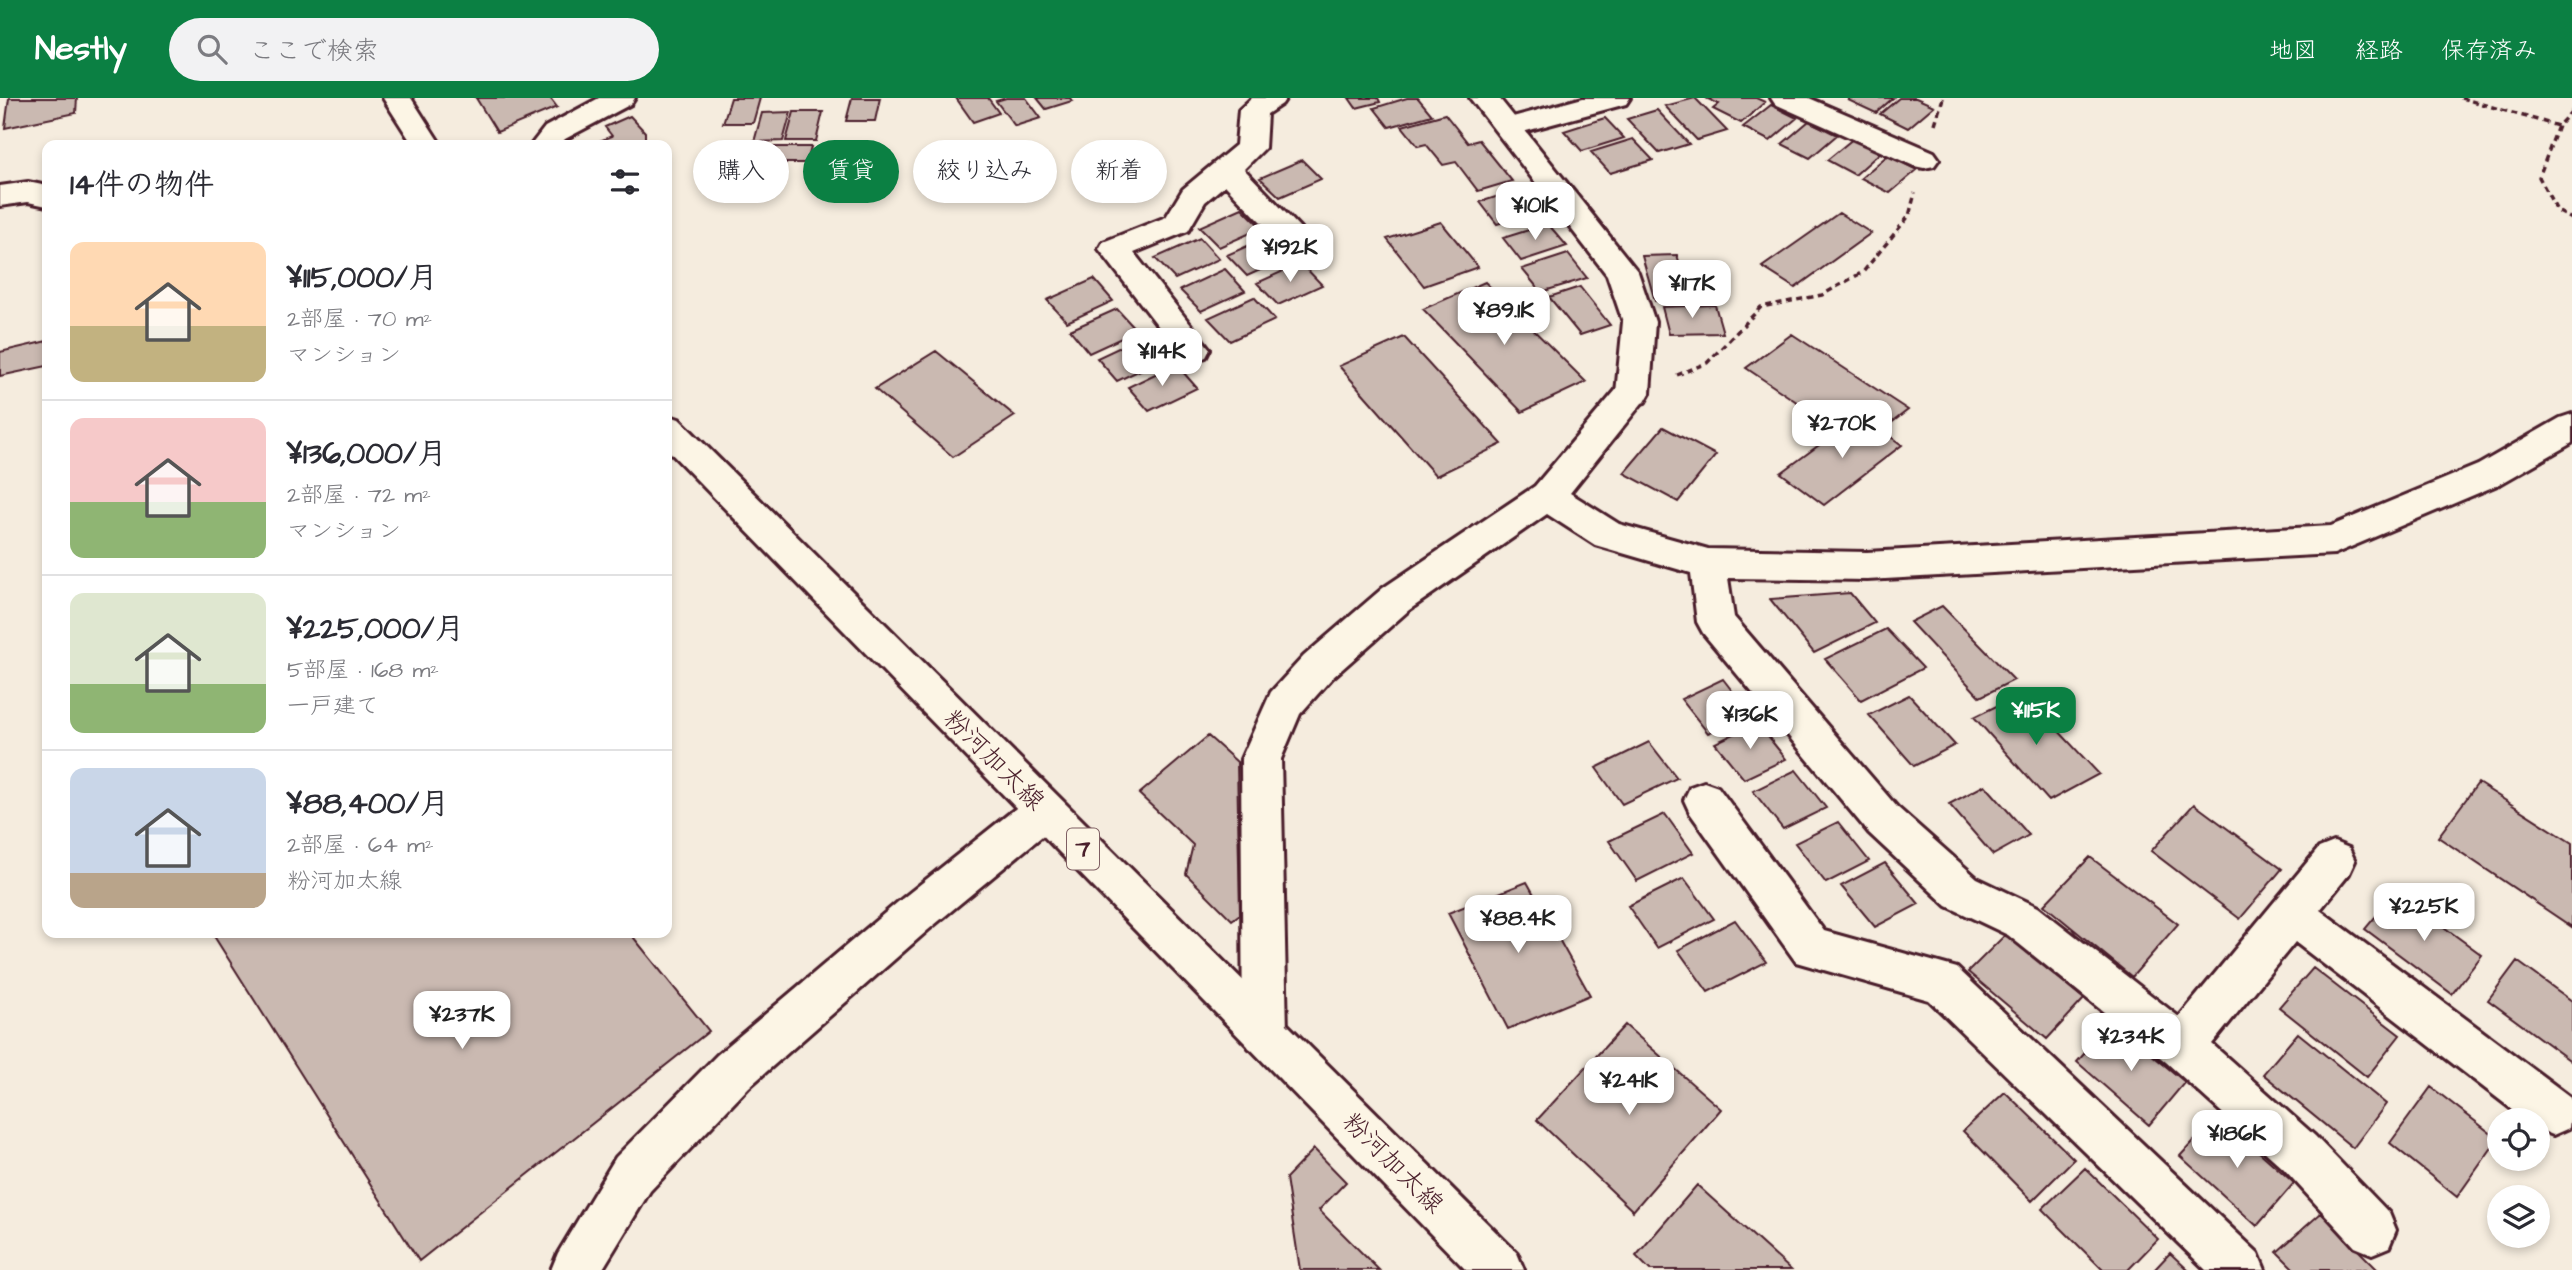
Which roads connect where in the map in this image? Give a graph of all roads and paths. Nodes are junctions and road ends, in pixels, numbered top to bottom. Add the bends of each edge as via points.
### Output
1 (397, 98) edge
2 (621, 98) edge
3 (1272, 98) edge
4 (1484, 98) edge
5 (1616, 98) edge
6 (1785, 98) edge
7 (1943, 98) edge
8 (2461, 98) edge
9 (2572, 111) edge
10 (2558, 126) junction
11 (1508, 127) junction
12 (424, 140) edge
13 (549, 140) edge
14 (1924, 159) junction
15 (1226, 168) junction
16 (42, 195) edge
17 (0, 196) edge
18 (2572, 219) edge
19 (1306, 250) dead end
20 (1194, 349) dead end
21 (1633, 393) junction
22 (2572, 427) edge
23 (672, 433) edge
24 (1547, 496) junction
25 (1708, 563) junction
26 (1704, 800) dead end
27 (1044, 810) junction
28 (2334, 861) dead end
29 (2292, 914) junction
30 (1265, 1033) junction
31 (2182, 1047) junction
32 (2553, 1112) dead end
33 (2372, 1230) dead end
34 (575, 1270) edge
35 (1500, 1270) edge
36 (2241, 1270) edge

1 - 12 street
2 - 13 street
3 - 15 street via 1253,110 1250,148
4 - 11 street
5 - 11 street
6 - 14 street
7 - 14 path
8 - 10 path
9 - 10 path
10 - 18 path via 2539,177 2557,211
11 - 21 street via 1622,272 1639,322
14 - 21 path via 1909,216 1863,272 1822,295 1761,307 1707,363
15 - 19 street
15 - 20 street via 1194,197 1177,224 1114,249
16 - 17 street
21 - 24 street
22 - 25 street via 2490,474 2334,540 1867,566
23 - 27 street, 粉河加太線 / 7
24 - 25 street via 1608,536
24 - 30 street via 1396,599 1318,667 1284,704 1261,760
25 - 31 street via 1716,622 1883,820 1962,892 2023,921
26 - 36 street via 1811,948 1942,983
27 - 30 street, 粉河加太線 / 7
27 - 34 street via 733,1070 633,1174
28 - 29 street
29 - 31 street
29 - 32 street
30 - 35 street, 粉河加太線 / 7
31 - 33 street via 2299,1152

